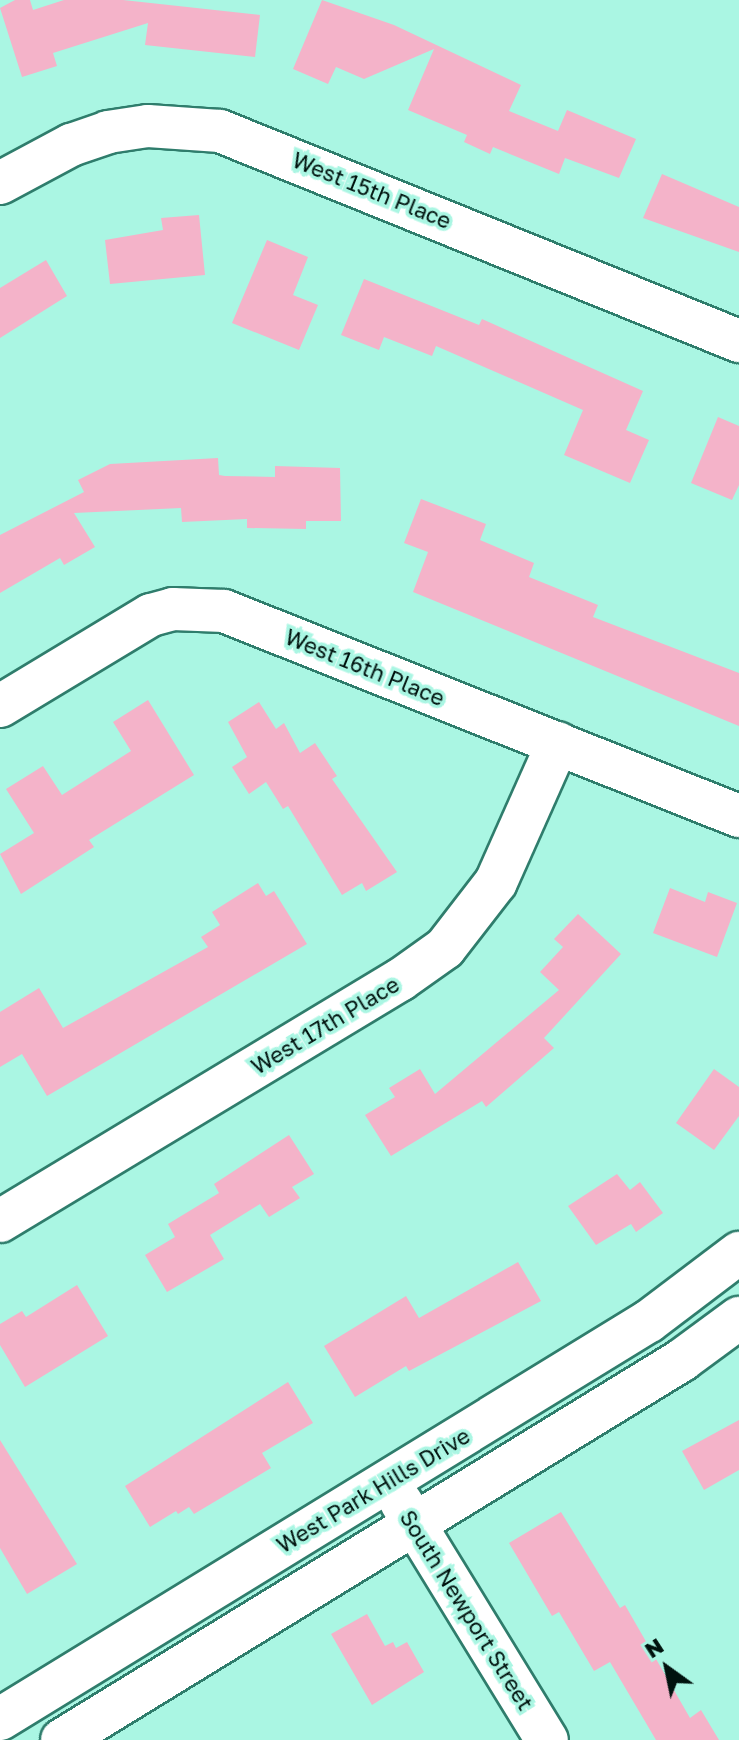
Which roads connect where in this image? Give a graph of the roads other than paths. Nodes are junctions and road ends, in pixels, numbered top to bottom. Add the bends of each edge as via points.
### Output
1 (0, 183) edge
2 (739, 341) edge
3 (0, 706) edge
4 (558, 743) junction
5 (739, 816) edge
6 (0, 1221) edge
7 (739, 1253) edge
8 (739, 1318) edge
9 (388, 1481) junction
10 (415, 1525) junction
11 (7, 1720) edge
12 (62, 1740) edge
13 (547, 1740) edge

1 - 2 street, West 15th Place via 71,145 108,132 148,126 220,131
3 - 4 street, West 16th Place via 151,615 198,608 224,611
4 - 5 street, West 16th Place
4 - 6 street, West 17th Place via 496,882 445,948
7 - 9 street, West Park Hills Drive via 693,1292
8 - 10 street via 682,1360
9 - 10 street, South Newport Street
9 - 11 street, West Park Hills Drive
10 - 12 street
10 - 13 street, South Newport Street

